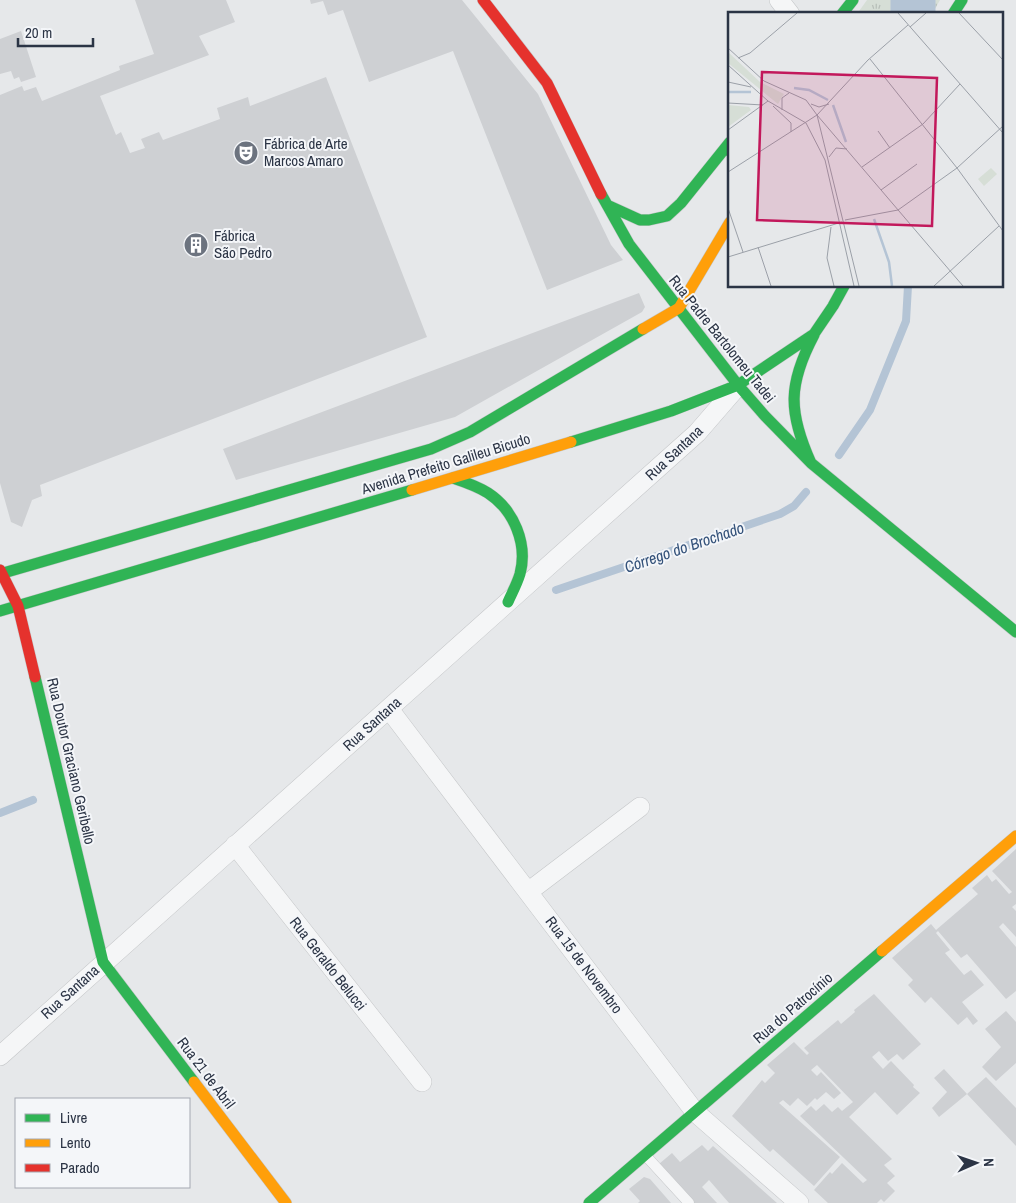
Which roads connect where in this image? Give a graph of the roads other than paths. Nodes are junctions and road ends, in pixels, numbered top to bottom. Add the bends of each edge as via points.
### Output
1 (483, 0) edge
2 (853, 0) edge
3 (962, 0) edge
4 (844, 12) edge
5 (954, 12) edge
6 (727, 148) edge
7 (607, 205) junction
8 (728, 225) edge
9 (843, 288) edge
10 (679, 308) junction
11 (814, 334) junction
12 (738, 385) junction
13 (811, 463) junction
14 (453, 478) junction
15 (0, 572) edge
16 (508, 602) junction
17 (18, 606) junction
18 (0, 611) edge
19 (1016, 632) edge
20 (389, 709) junction
21 (640, 807) dead end
22 (1016, 836) edge
23 (235, 845) junction
24 (528, 892) junction
25 (103, 962) junction
26 (0, 1056) edge
27 (422, 1082) dead end
28 (696, 1112) junction
29 (645, 1155) junction
30 (286, 1203) edge
31 (589, 1203) edge
32 (689, 1203) edge
33 (799, 1203) edge

1 - 7 main road, Rua Padre Bartolomeu Tadei via 547,83
2 - 4 main road
3 - 5 main road
6 - 7 main road via 667,216 640,220
7 - 10 main road, Rua Padre Bartolomeu Tadei via 629,244
8 - 10 main road, Avenida Prefeito Galileu Bicudo
9 - 11 main road, Avenida Prefeito Galileu Bicudo
10 - 12 main road, Rua Padre Bartolomeu Tadei
10 - 15 main road, Avenida Prefeito Galileu Bicudo via 450,442
11 - 12 main road, Avenida Prefeito Galileu Bicudo
11 - 13 main road via 795,376 792,398 794,421
12 - 13 main road, Rua Padre Bartolomeu Tadei
12 - 14 main road, Avenida Prefeito Galileu Bicudo via 671,411
12 - 16 street, Rua Santana via 697,433
13 - 19 main road, Rua Padre Bartolomeu Tadei
14 - 16 main road via 491,495 514,520 522,550 521,570
14 - 17 main road, Avenida Prefeito Galileu Bicudo
15 - 17 main road, Rua Doutor Graciano Geribello
16 - 20 street, Rua Santana
17 - 18 main road, Avenida Prefeito Galileu Bicudo
17 - 25 main road, Rua Doutor Graciano Geribello
20 - 23 street, Rua Santana
20 - 24 street, Rua 15 de Novembro
21 - 24 street
22 - 28 main road, Rua do Patrocínio
23 - 25 street, Rua Santana
23 - 27 street, Rua Geraldo Belucci
24 - 28 street, Rua 15 de Novembro
25 - 26 street, Rua Santana
25 - 30 main road, Rua 21 de Abril
28 - 29 main road, Rua do Patrocínio
28 - 33 street, Rua 15 de Novembro
29 - 31 main road, Rua do Patrocínio
29 - 32 lane

